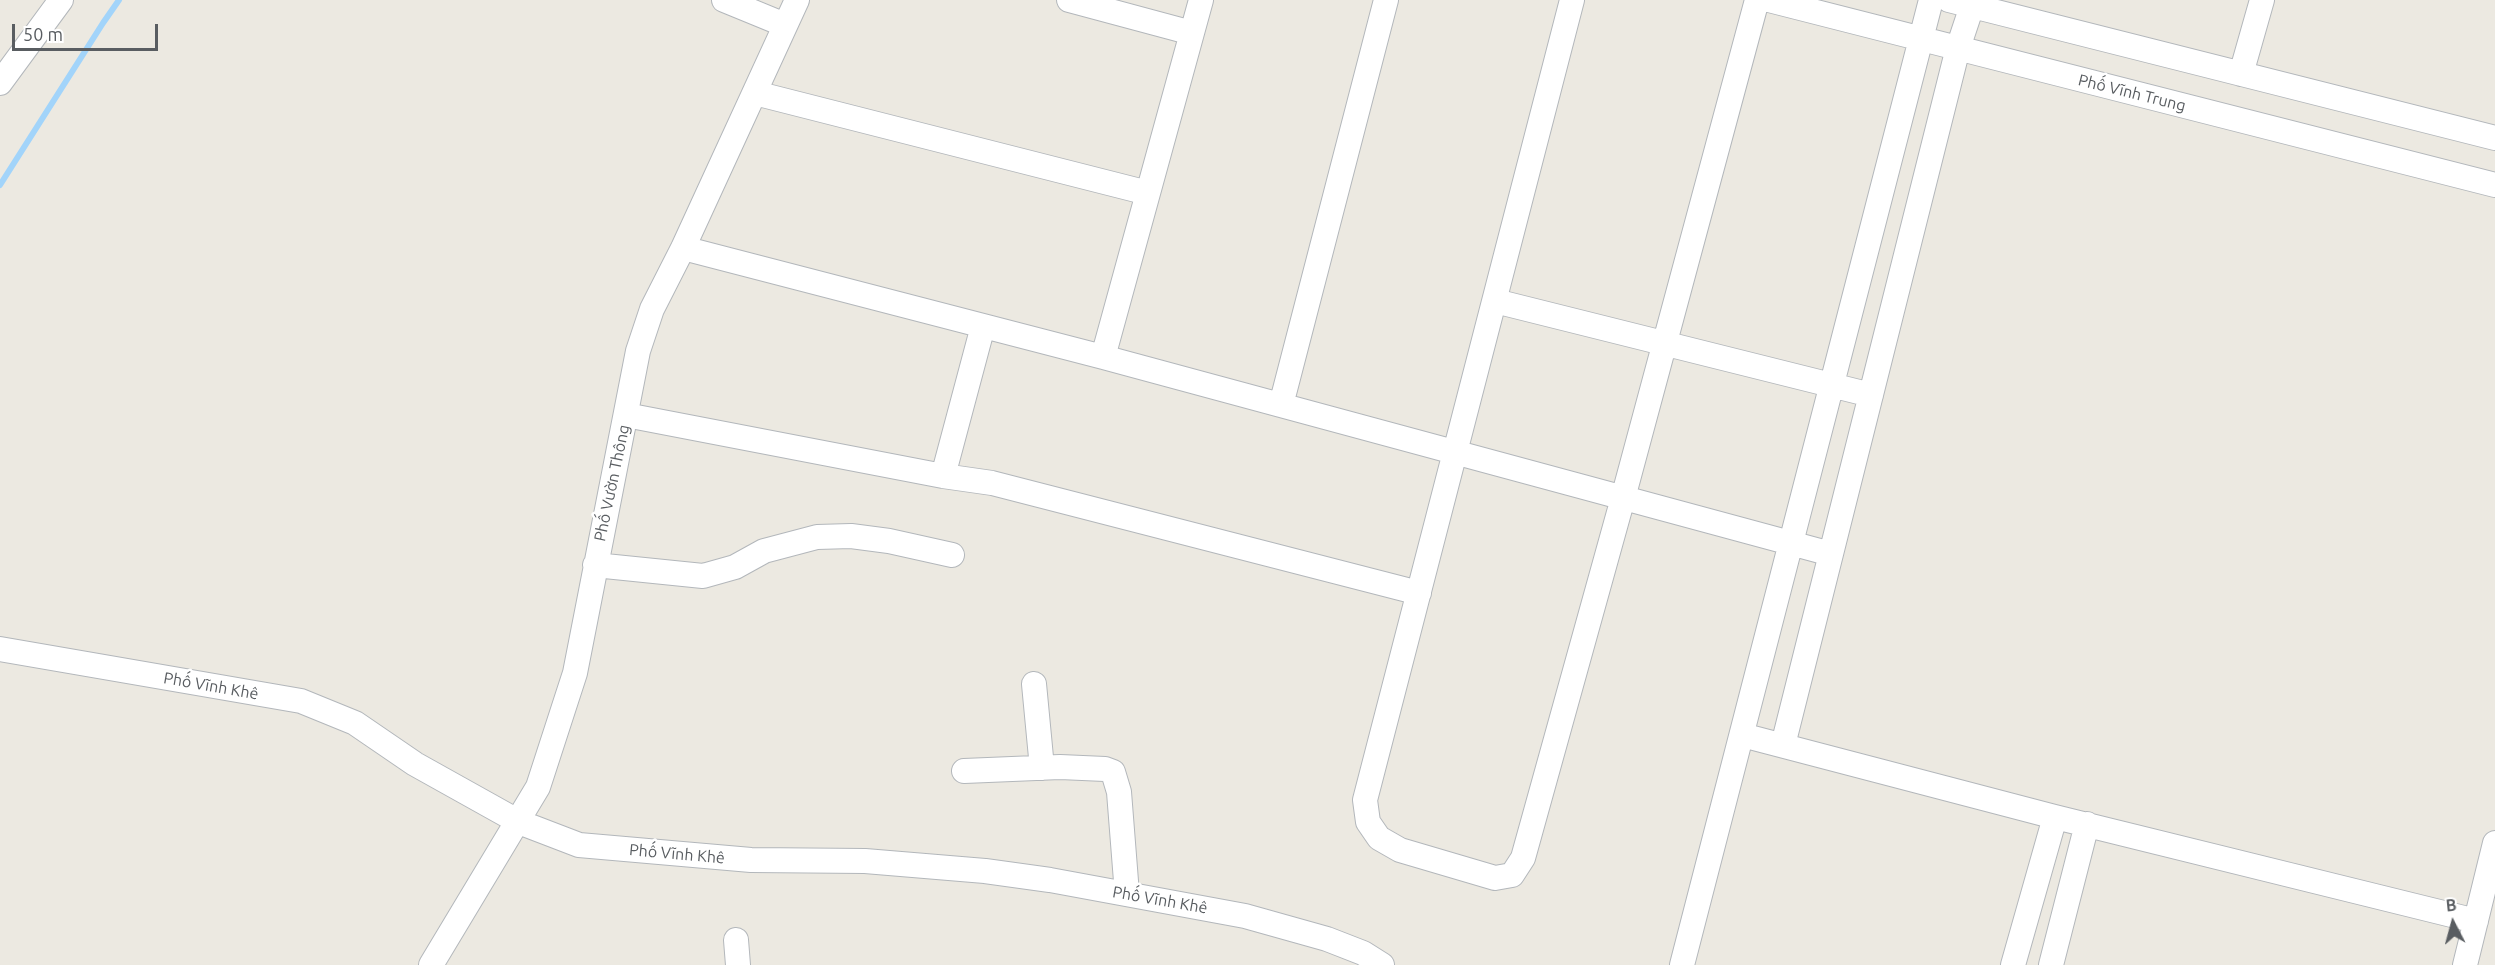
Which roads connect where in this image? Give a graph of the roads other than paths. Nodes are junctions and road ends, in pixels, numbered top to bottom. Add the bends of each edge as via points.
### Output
1 (61, 0) edge
2 (724, 0) edge
3 (797, 0) edge
4 (1069, 0) edge
5 (1201, 0) edge
6 (1386, 0) edge
7 (1572, 0) edge
8 (1757, 0) edge
9 (1768, 0) edge
10 (1931, 0) edge
11 (1949, 0) edge
12 (2262, 0) edge
13 (1973, 3) edge
14 (785, 25) junction
15 (1192, 33) junction
16 (1919, 39) junction
17 (1958, 48) junction
18 (2241, 74) junction
19 (0, 83) edge
20 (755, 93) junction
21 (2495, 138) edge
22 (2495, 185) edge
23 (1148, 193) junction
24 (683, 248) junction
25 (1495, 301) junction
26 (983, 326) junction
27 (1665, 342) junction
28 (1103, 357) junction
29 (1831, 385) junction
30 (1871, 395) junction
31 (1281, 405) junction
32 (626, 415) junction
33 (1455, 453) junction
34 (943, 476) junction
35 (1623, 498) junction
36 (1790, 544) junction
37 (1831, 554) junction
38 (952, 555) dead end
39 (595, 565) junction
40 (1419, 593) junction
41 (0, 649) edge
42 (1034, 684) dead end
43 (1742, 735) junction
44 (1783, 746) junction
45 (1042, 768) junction
46 (964, 771) dead end
47 (2055, 817) junction
48 (519, 822) junction
49 (2087, 824) junction
50 (2495, 843) edge
51 (1127, 894) junction
52 (2475, 921) junction
53 (736, 940) dead end
54 (438, 963) edge
55 (738, 965) edge
56 (1382, 965) edge
57 (1682, 965) edge
58 (2013, 965) edge
59 (2051, 965) edge
60 (2465, 965) edge

1 - 19 street
2 - 14 street
3 - 14 street, Phố Vườn Thông
4 - 15 street
5 - 15 street
6 - 31 street
7 - 25 street
8 - 27 street
9 - 16 street, Phố Vĩnh Trung
10 - 16 street
11 - 13 street
12 - 18 street
13 - 17 street
13 - 18 street
14 - 20 street, Phố Vườn Thông
15 - 23 street
16 - 17 street, Phố Vĩnh Trung
16 - 29 street
17 - 22 street, Phố Vĩnh Trung
17 - 30 street
18 - 21 street
20 - 23 street
20 - 24 street, Phố Vườn Thông
23 - 28 street
24 - 26 street
24 - 32 street, Phố Vườn Thông via 652,309 638,351
25 - 27 street
25 - 33 street
26 - 28 street
26 - 34 street
27 - 29 street
27 - 35 street
28 - 31 street
29 - 30 street
29 - 36 street
30 - 37 street
31 - 33 street
32 - 34 street
32 - 39 street, Phố Vườn Thông
33 - 35 street
33 - 40 street
34 - 40 street via 992,483
35 - 36 street
35 - 40 street via 1523,858 1512,875 1495,878 1400,850 1379,838 1368,822 1365,800
36 - 37 street
36 - 43 street
37 - 44 street
38 - 39 street via 851,536 817,537 773,548 735,567 703,576
39 - 48 street, Phố Vườn Thông via 575,673 538,787
41 - 48 street, Phố Vĩnh Khê via 301,701 355,723 415,764
42 - 45 street
43 - 44 street
43 - 57 street
44 - 47 street
45 - 46 street
45 - 51 street via 1113,772 1119,792
47 - 49 street
47 - 58 street
48 - 51 street, Phố Vĩnh Khê via 579,845 752,860 864,861 985,871
48 - 54 street, Phố Vườn Thông
49 - 52 street
49 - 59 street
50 - 52 street
51 - 56 street, Phố Vĩnh Khê via 1276,924 1328,939
52 - 60 street
53 - 55 street

